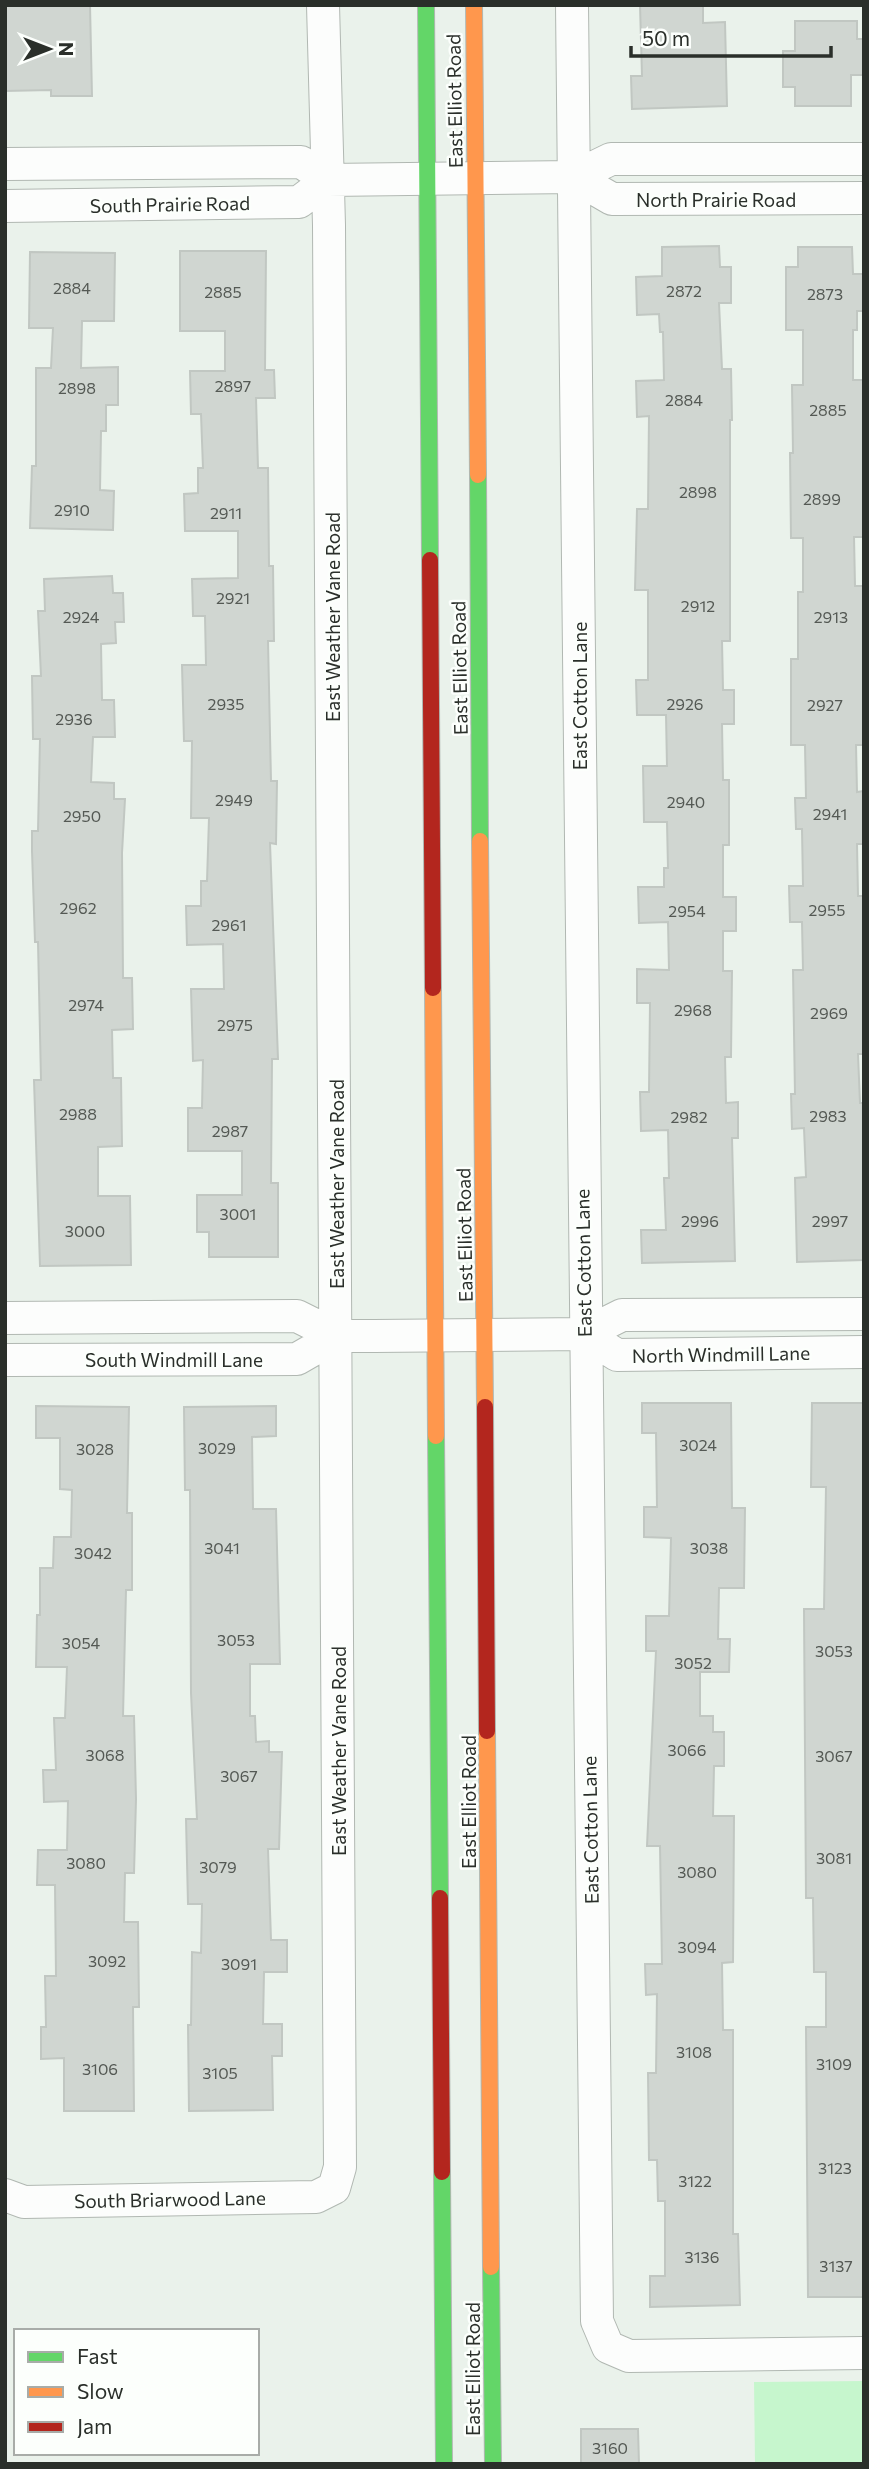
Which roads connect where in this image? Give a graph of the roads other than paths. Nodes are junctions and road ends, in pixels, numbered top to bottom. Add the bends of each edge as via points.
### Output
1 (323, 5) edge
2 (426, 5) edge
3 (474, 5) edge
4 (572, 5) edge
5 (864, 159) edge
6 (5, 164) edge
7 (574, 177) junction
8 (451, 178) junction
9 (328, 180) junction
10 (864, 198) edge
11 (5, 206) edge
12 (864, 1314) edge
13 (5, 1318) edge
14 (584, 1334) junction
15 (461, 1335) junction
16 (337, 1336) junction
17 (864, 1352) edge
18 (5, 1360) edge
19 (334, 2188) joint
20 (5, 2195) edge
21 (864, 2353) edge
22 (444, 2464) edge
23 (493, 2464) edge

1 - 9 street, East Weather Vane Road
2 - 8 main road, East Elliot Road
3 - 8 main road, East Elliot Road
4 - 7 street, East Cotton Lane
5 - 7 street, North Prairie Road via 611,159
6 - 9 street, South Prairie Road via 301,162
7 - 8 street, North Prairie Road
7 - 10 street, North Prairie Road via 612,199
7 - 14 street, East Cotton Lane
8 - 9 street
8 - 15 main road, East Elliot Road
8 - 15 main road, East Elliot Road
9 - 11 street, South Prairie Road via 299,202
9 - 16 street, East Weather Vane Road
12 - 14 street, North Windmill Lane via 622,1315
13 - 16 street, South Windmill Lane via 298,1316
14 - 15 street, North Windmill Lane
14 - 17 street, North Windmill Lane via 617,1355
14 - 21 street, East Cotton Lane via 597,2321 608,2347 629,2356
15 - 16 street, South Windmill Lane
15 - 22 main road, East Elliot Road
15 - 23 main road, East Elliot Road
16 - 18 street, South Windmill Lane via 297,1359
16 - 19 street, East Weather Vane Road via 340,2167
19 - 20 street, South Briarwood Lane via 316,2197 24,2202

